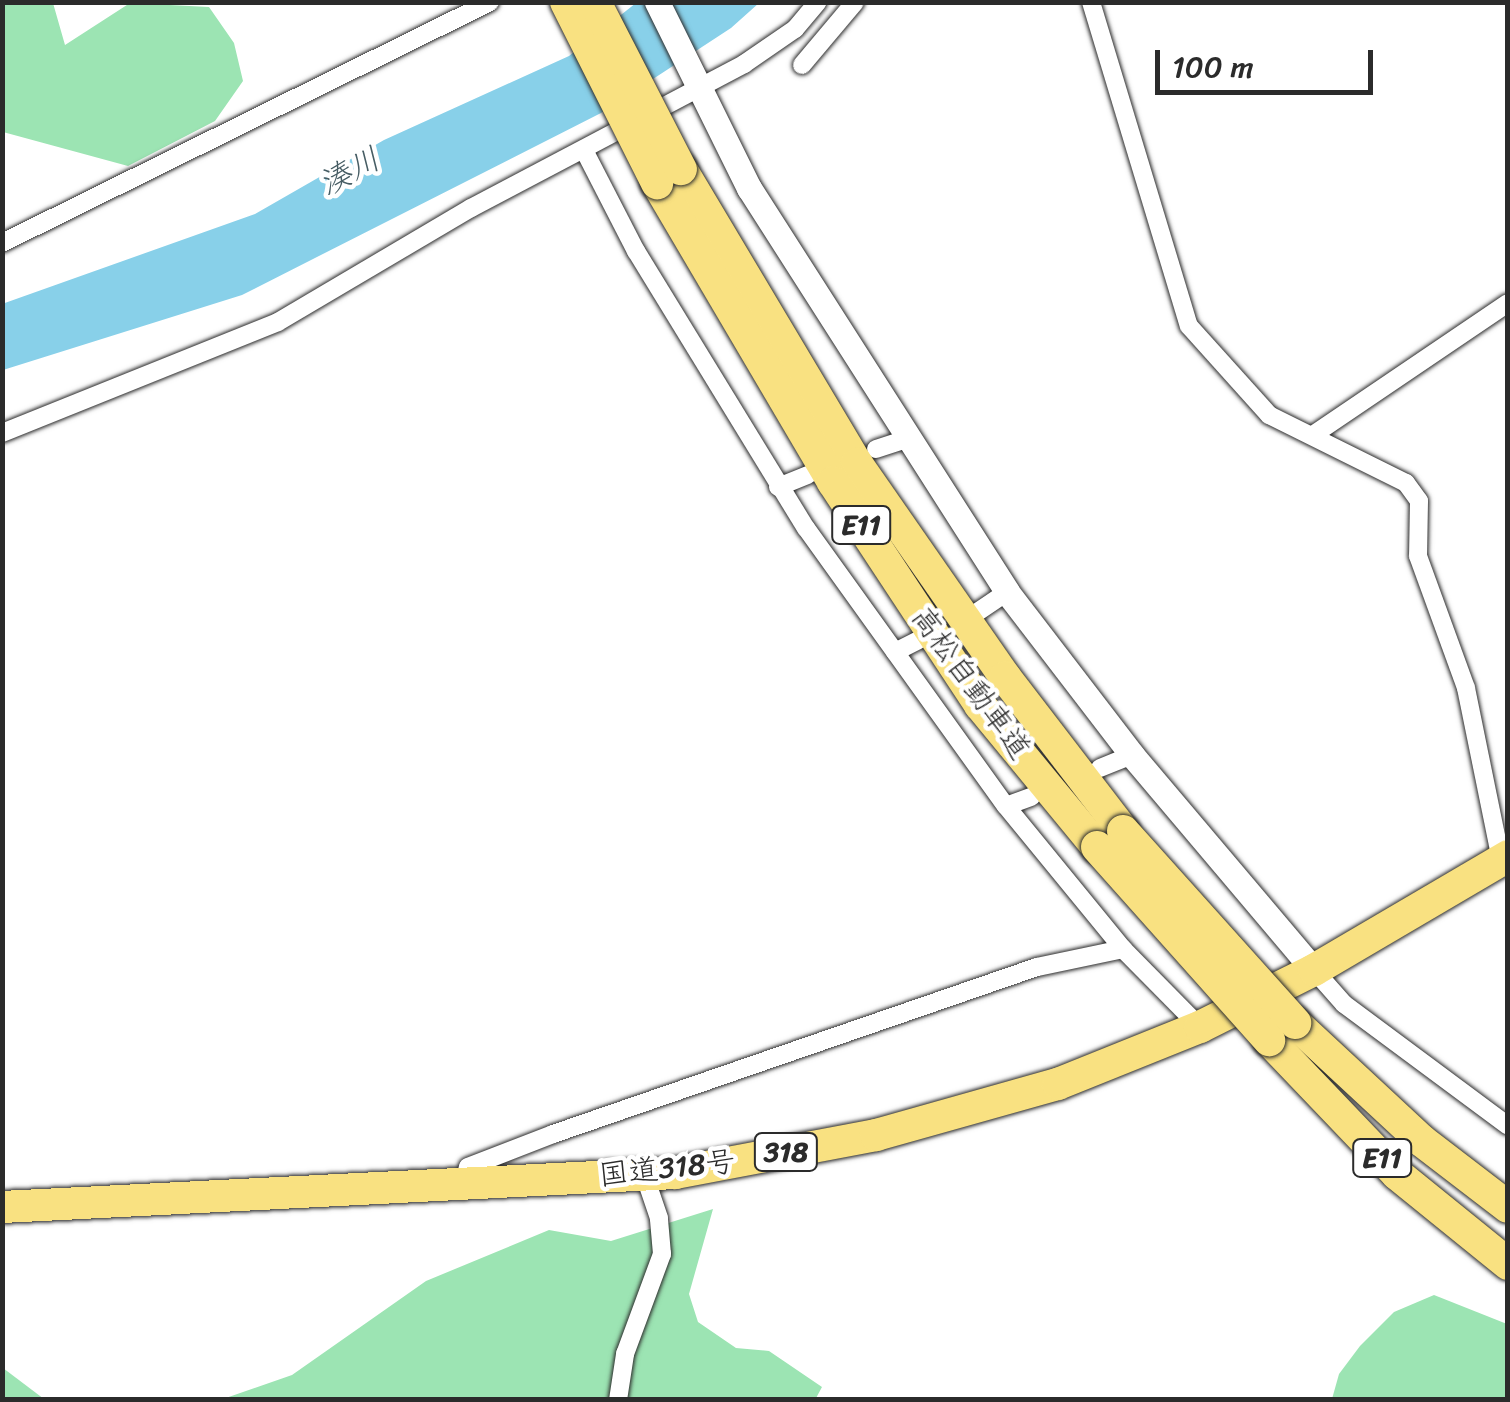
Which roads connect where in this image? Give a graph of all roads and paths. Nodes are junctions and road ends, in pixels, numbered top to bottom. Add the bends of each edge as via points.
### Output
1 (490, 2) edge
2 (566, 2) edge
3 (595, 2) edge
4 (658, 2) edge
5 (818, 2) edge
6 (855, 2) edge
7 (1091, 2) edge
8 (802, 65) dead end
9 (699, 88) junction
10 (584, 150) junction
11 (669, 176) junction
12 (2, 243) edge
13 (1508, 303) edge
14 (2, 432) edge
15 (1312, 435) junction
16 (907, 439) junction
17 (876, 449) dead end
18 (808, 476) dead end
19 (778, 487) junction
20 (1007, 592) junction
21 (976, 613) dead end
22 (917, 641) dead end
23 (895, 652) junction
24 (1132, 755) junction
25 (1100, 768) dead end
26 (1031, 797) dead end
27 (1006, 806) junction
28 (1504, 858) edge
29 (1124, 949) junction
30 (1314, 970) junction
31 (1200, 1027) junction
32 (1282, 1032) junction
33 (1508, 1126) edge
34 (644, 1174) junction
35 (464, 1183) junction
36 (2, 1207) edge
37 (1508, 1207) edge
38 (1508, 1264) edge
39 (618, 1400) edge

1 - 12 street
2 - 11 highway, 高松自動車道 / E11, bridge
3 - 11 highway, 高松自動車道 / E11, bridge
4 - 9 street
5 - 9 street via 795,28
6 - 8 street
7 - 15 street via 1189,326 1269,415
9 - 10 street
9 - 16 street via 750,188
10 - 14 street via 278,322
10 - 19 street
11 - 32 highway, 高松自動車道 / E11, bridge via 833,482 980,705 1110,838
13 - 15 street
15 - 28 street via 1406,483 1418,501 1418,556 1466,688
16 - 17 street
16 - 20 street
18 - 19 street
19 - 23 street
20 - 21 street
20 - 24 street
22 - 23 street
23 - 27 street
24 - 25 street
24 - 30 street
26 - 27 street
27 - 29 street
28 - 30 highway, 国道318号 / 318
29 - 31 street
29 - 35 street via 1037,967 553,1134 468,1167
30 - 31 highway, 国道318号 / 318
30 - 33 street via 1344,1004
31 - 34 highway, 国道318号 / 318 via 981,1108 876,1135
32 - 37 highway, 高松自動車道 / E11
32 - 38 highway, 高松自動車道 / E11 via 1397,1174
34 - 35 highway, 国道318号 / 318
34 - 39 street via 662,1254 626,1354
35 - 36 highway, 国道318号 / 318

